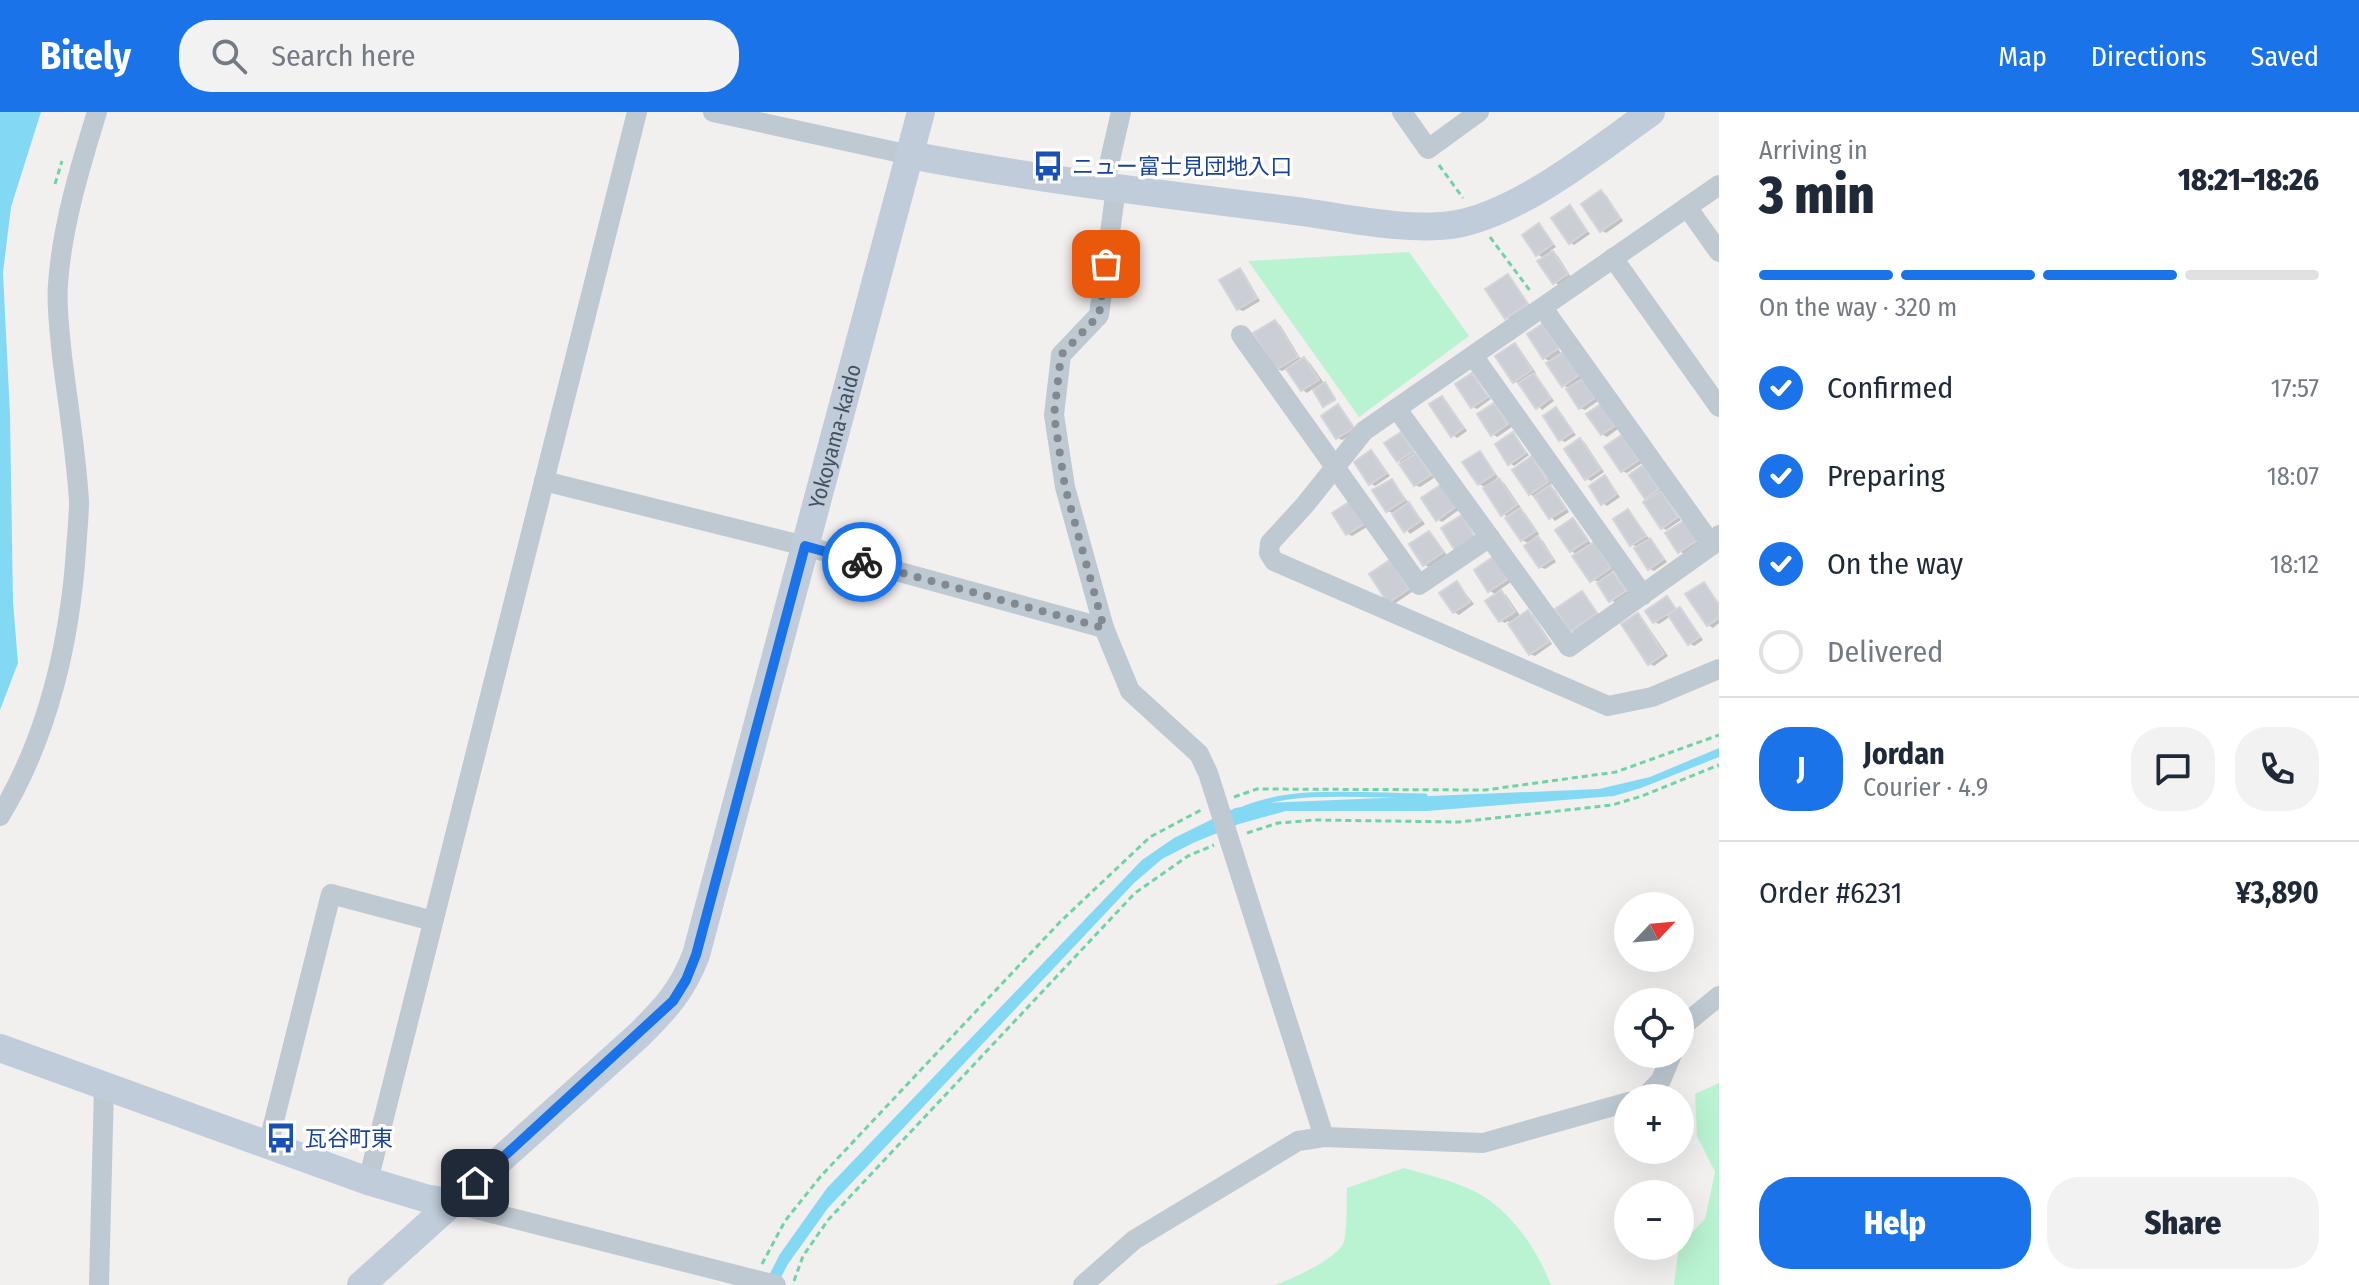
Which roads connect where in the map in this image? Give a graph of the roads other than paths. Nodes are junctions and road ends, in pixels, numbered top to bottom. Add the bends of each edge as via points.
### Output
1 (97, 112) edge
2 (637, 112) edge
3 (713, 112) edge
4 (921, 112) edge
5 (1121, 112) edge
6 (1402, 112) edge
7 (1479, 112) edge
8 (1651, 112) edge
9 (910, 155) junction
10 (1719, 185) edge
11 (1110, 187) junction
12 (1687, 207) junction
13 (1719, 252) edge
14 (1613, 258) junction
15 (1543, 308) junction
16 (1241, 335) dead end
17 (1474, 357) junction
18 (1719, 407) edge
19 (1397, 409) junction
20 (1336, 466) junction
21 (544, 481) junction
22 (1490, 537) junction
23 (1715, 540) edge
24 (805, 546) junction
25 (1643, 595) junction
26 (1104, 628) junction
27 (1719, 669) edge
28 (0, 816) edge
29 (433, 921) junction
30 (1719, 996) edge
31 (1694, 1017) edge
32 (0, 1048) edge
33 (104, 1087) junction
34 (1614, 1106) edge
35 (1324, 1137) junction
36 (268, 1145) junction
37 (368, 1181) junction
38 (452, 1203) junction
39 (99, 1285) edge
40 (361, 1285) edge
41 (776, 1285) edge
42 (1083, 1285) edge

1 - 28 street via 68,220 58,285 79,503 69,615 35,743
2 - 21 street
3 - 9 street
4 - 9 street, Yokoyama-kaido
5 - 11 street
6 - 7 street via 1428,149
8 - 11 street via 1527,195 1456,224 1416,226
9 - 11 street
9 - 24 street, Yokoyama-kaido
10 - 12 street
11 - 26 street via 1099,315 1061,355 1054,415 1065,487
12 - 13 street
12 - 14 street
14 - 15 street
14 - 18 street
15 - 17 street
15 - 23 street
16 - 20 street
17 - 19 street
17 - 25 street
19 - 20 street via 1364,431
19 - 22 street
20 - 22 street via 1419,585
20 - 27 street via 1270,543 1274,561 1608,706 1652,697
21 - 24 street
21 - 29 street
22 - 25 street via 1569,647
23 - 25 street
24 - 26 street
24 - 38 street, Yokoyama-kaido via 686,980 639,1035
26 - 35 street via 1130,691 1199,754
29 - 36 street via 331,894
29 - 37 street
30 - 31 street
32 - 33 street
33 - 36 street
33 - 39 street
34 - 35 street via 1483,1143
35 - 42 street via 1298,1141 1134,1240
36 - 37 street
37 - 38 street
38 - 40 street, Yokoyama-kaido
38 - 41 street

